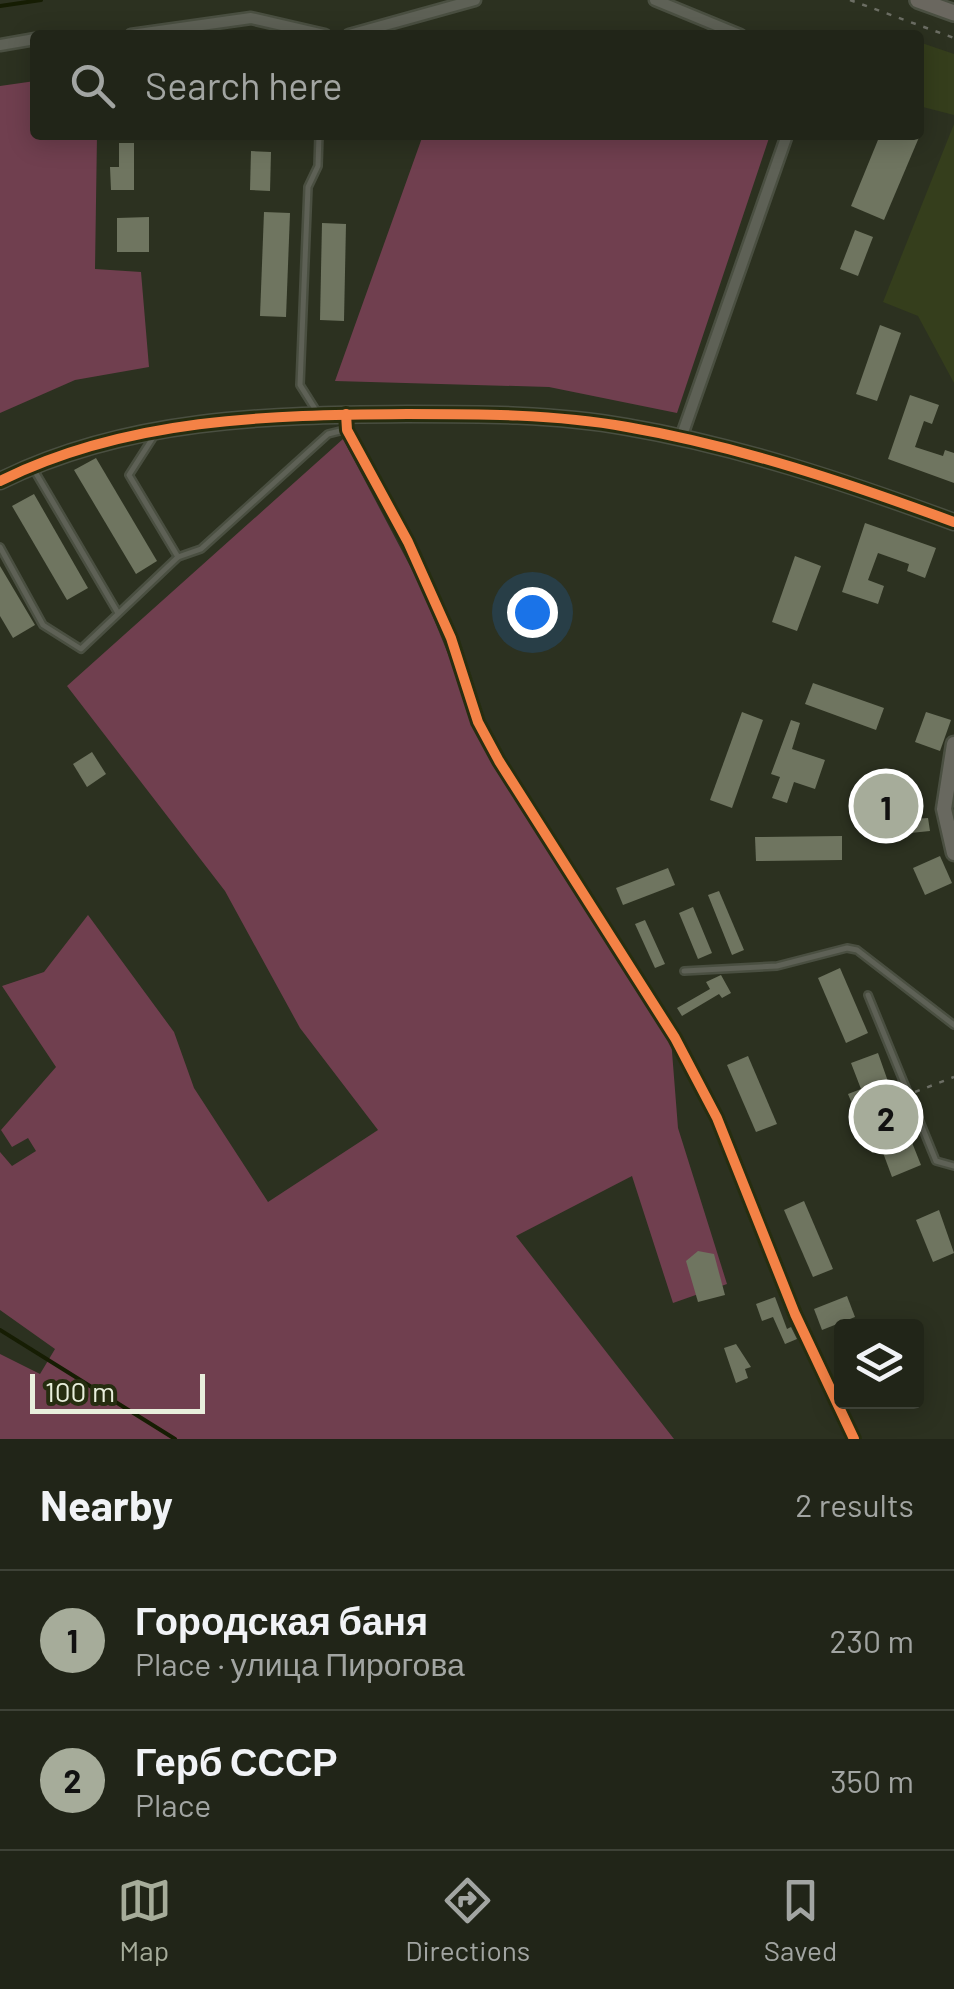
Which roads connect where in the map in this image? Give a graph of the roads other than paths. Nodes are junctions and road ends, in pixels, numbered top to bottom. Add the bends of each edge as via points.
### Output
1 (476, 0) edge
2 (655, 0) edge
3 (918, 0) edge
4 (954, 13) edge
5 (166, 30) edge
6 (303, 30) edge
7 (367, 30) edge
8 (728, 30) edge
9 (30, 40) edge
10 (0, 45) edge
11 (319, 140) edge
12 (785, 140) edge
13 (319, 415) junction
14 (347, 422) junction
15 (158, 429) junction
16 (681, 438) junction
17 (33, 468) junction
18 (0, 481) edge
19 (954, 522) edge
20 (0, 547) edge
21 (178, 557) junction
22 (118, 613) junction
23 (954, 744) edge
24 (954, 854) edge
25 (684, 971) dead end
26 (868, 995) dead end
27 (954, 1025) edge
28 (954, 1166) edge
29 (854, 1439) edge

1 - 7 street
2 - 8 street
3 - 4 main road
5 - 6 street via 251,18
9 - 10 street
11 - 13 lane via 318,166 308,187 300,385
12 - 16 street
13 - 14 street
13 - 15 street
14 - 16 street via 570,420
14 - 21 lane via 201,549
14 - 29 street via 408,542 492,748 676,1038 717,1118 795,1314
15 - 17 street via 97,442
15 - 21 lane via 129,475
16 - 19 street
17 - 18 street
17 - 22 lane
20 - 22 lane via 43,625 81,648
21 - 22 lane
23 - 24 street via 944,809
25 - 27 lane via 777,966 847,948
26 - 28 lane via 936,1161

